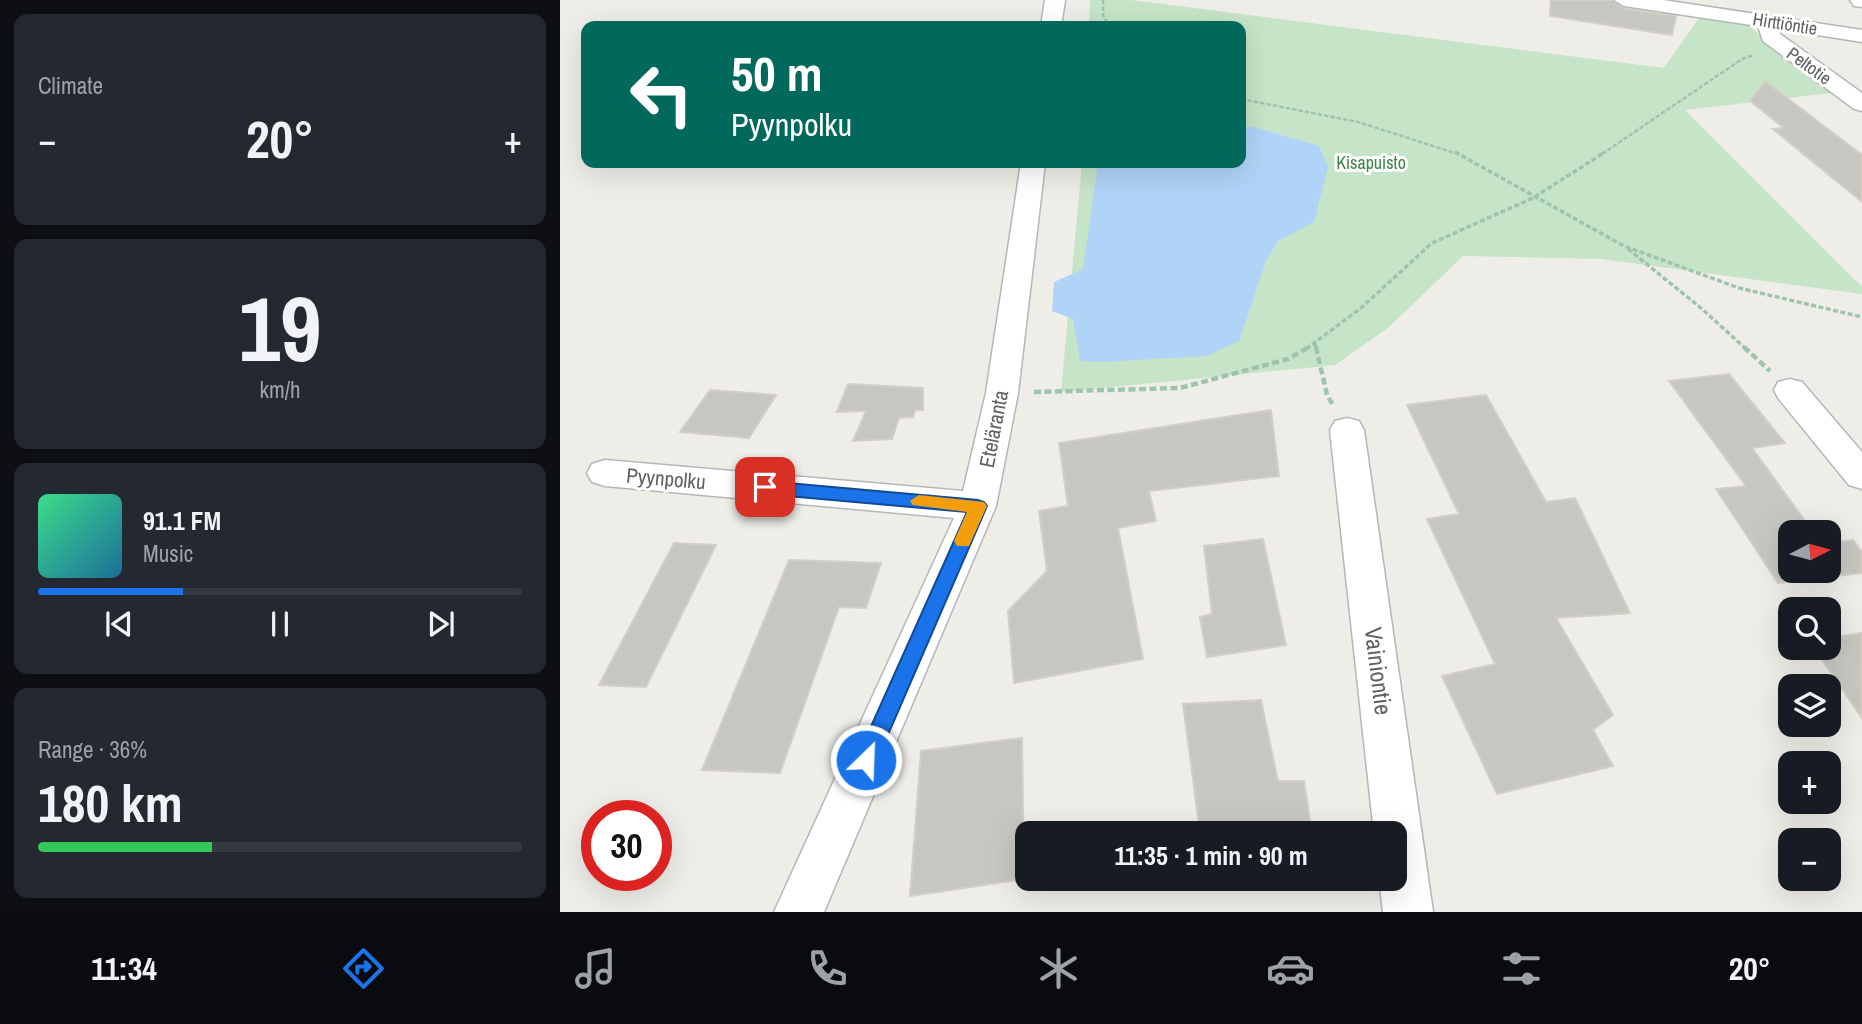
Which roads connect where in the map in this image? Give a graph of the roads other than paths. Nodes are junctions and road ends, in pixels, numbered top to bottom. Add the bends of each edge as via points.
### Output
1 (1055, 0) edge
2 (1624, 0) edge
3 (1052, 21) edge
4 (1767, 21) junction
5 (1862, 36) edge
6 (1862, 104) edge
7 (1032, 168) edge
8 (1790, 390) road end
9 (1347, 430) road end
10 (605, 473) dead end
11 (1862, 476) edge
12 (978, 506) junction
13 (799, 912) edge
14 (1408, 912) edge

1 - 3 street
2 - 4 street, Hirttiöntie
4 - 5 street, Hirttiöntie
4 - 6 street, Peltotie via 1770,37
7 - 12 street, Eteläranta via 1002,393
8 - 11 street
9 - 14 street, Vainiontie
10 - 12 street, Pyynpolku
12 - 13 street, Eteläranta

